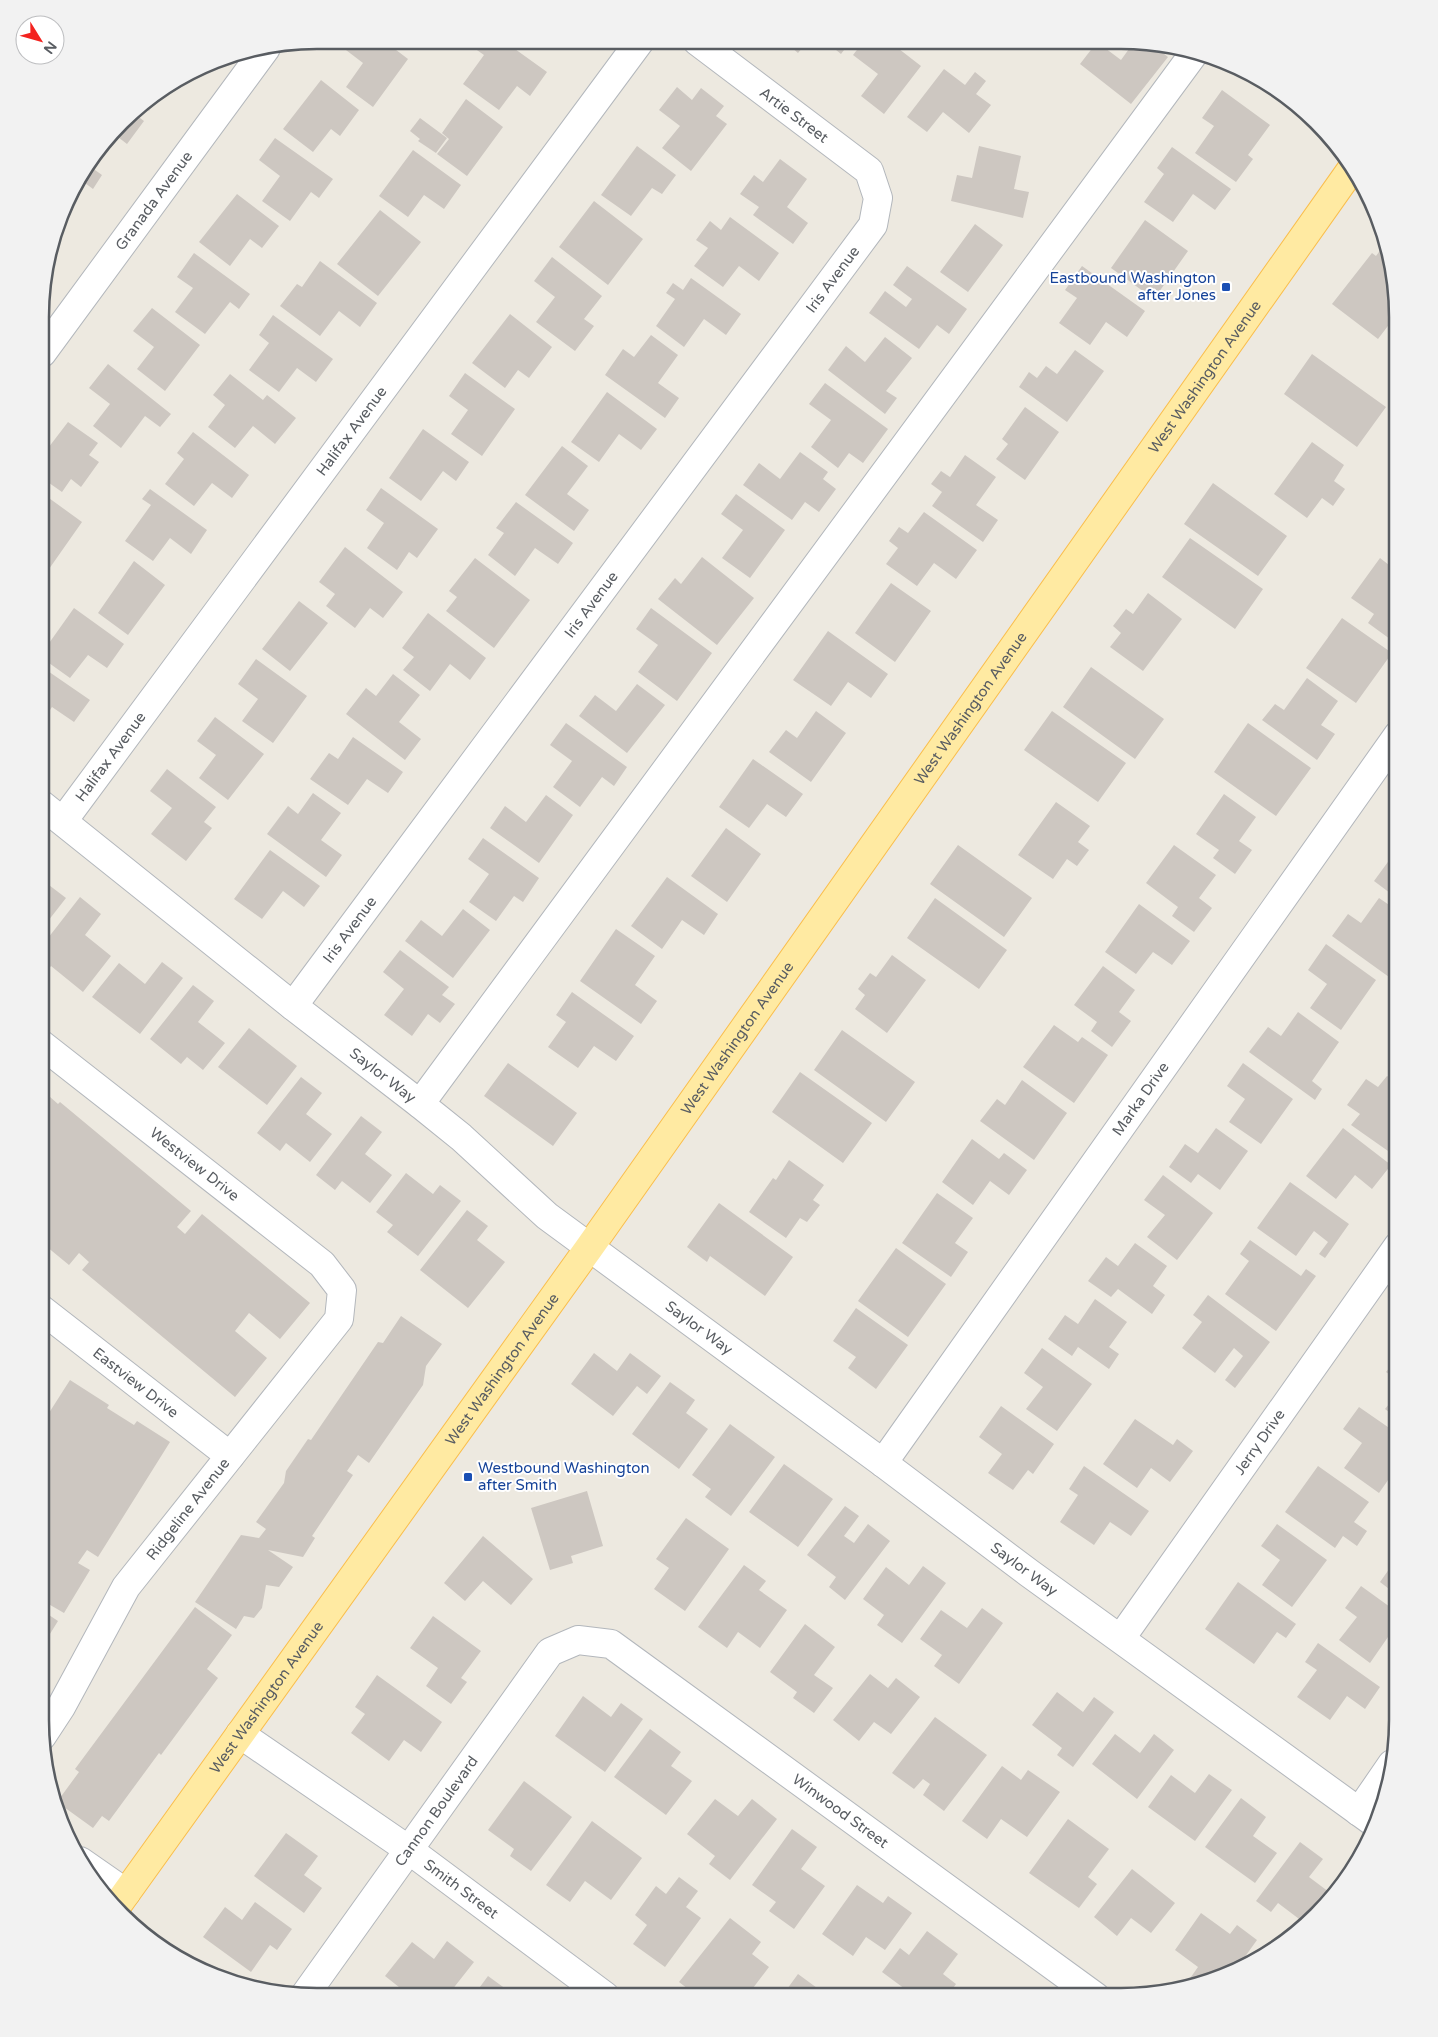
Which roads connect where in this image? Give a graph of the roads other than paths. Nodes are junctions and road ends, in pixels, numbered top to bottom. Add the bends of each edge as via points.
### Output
1 (634, 49) edge
2 (708, 49) edge
3 (261, 55) edge
4 (1191, 58) edge
5 (1348, 175) edge
6 (878, 198) joint
7 (49, 343) edge
8 (1389, 748) edge
9 (49, 810) edge
10 (63, 821) junction
11 (293, 1006) junction
12 (49, 1050) edge
13 (420, 1104) junction
14 (589, 1248) junction
15 (1389, 1259) edge
16 (342, 1290) joint
17 (49, 1324) edge
18 (230, 1456) junction
19 (883, 1463) junction
20 (1121, 1638) junction
21 (578, 1640) joint
22 (49, 1725) edge
23 (240, 1734) junction
24 (1380, 1790) edge
25 (1367, 1818) edge
26 (409, 1850) junction
27 (107, 1886) edge
28 (121, 1900) edge
29 (310, 1988) edge
30 (595, 1988) edge
31 (1084, 1988) edge

1 - 10 street, Halifax Avenue
2 - 6 street, Artie Street via 869,171
3 - 7 street, Granada Avenue
4 - 13 street
5 - 14 main road, West Washington Avenue
6 - 11 street, Iris Avenue via 873,225
8 - 19 street, Marka Drive
9 - 10 street, Saylor Way
10 - 11 street, Saylor Way
11 - 13 street, Saylor Way
12 - 16 street, Westview Drive via 322,1264
13 - 14 street, Saylor Way
14 - 19 street, Saylor Way
14 - 23 main road, West Washington Avenue
15 - 20 street, Jerry Drive
16 - 18 street, Ridgeline Avenue via 339,1319
17 - 18 street, Eastview Drive
18 - 22 street, Ridgeline Avenue via 126,1587
19 - 20 street, Saylor Way
20 - 25 street, Saylor Way
21 - 26 street, Cannon Boulevard via 550,1652
21 - 31 street, Winwood Street via 611,1644
23 - 26 street, Smith Street
23 - 28 main road, West Washington Avenue
24 - 25 street
26 - 29 street, Cannon Boulevard
26 - 30 street, Smith Street
27 - 28 street

